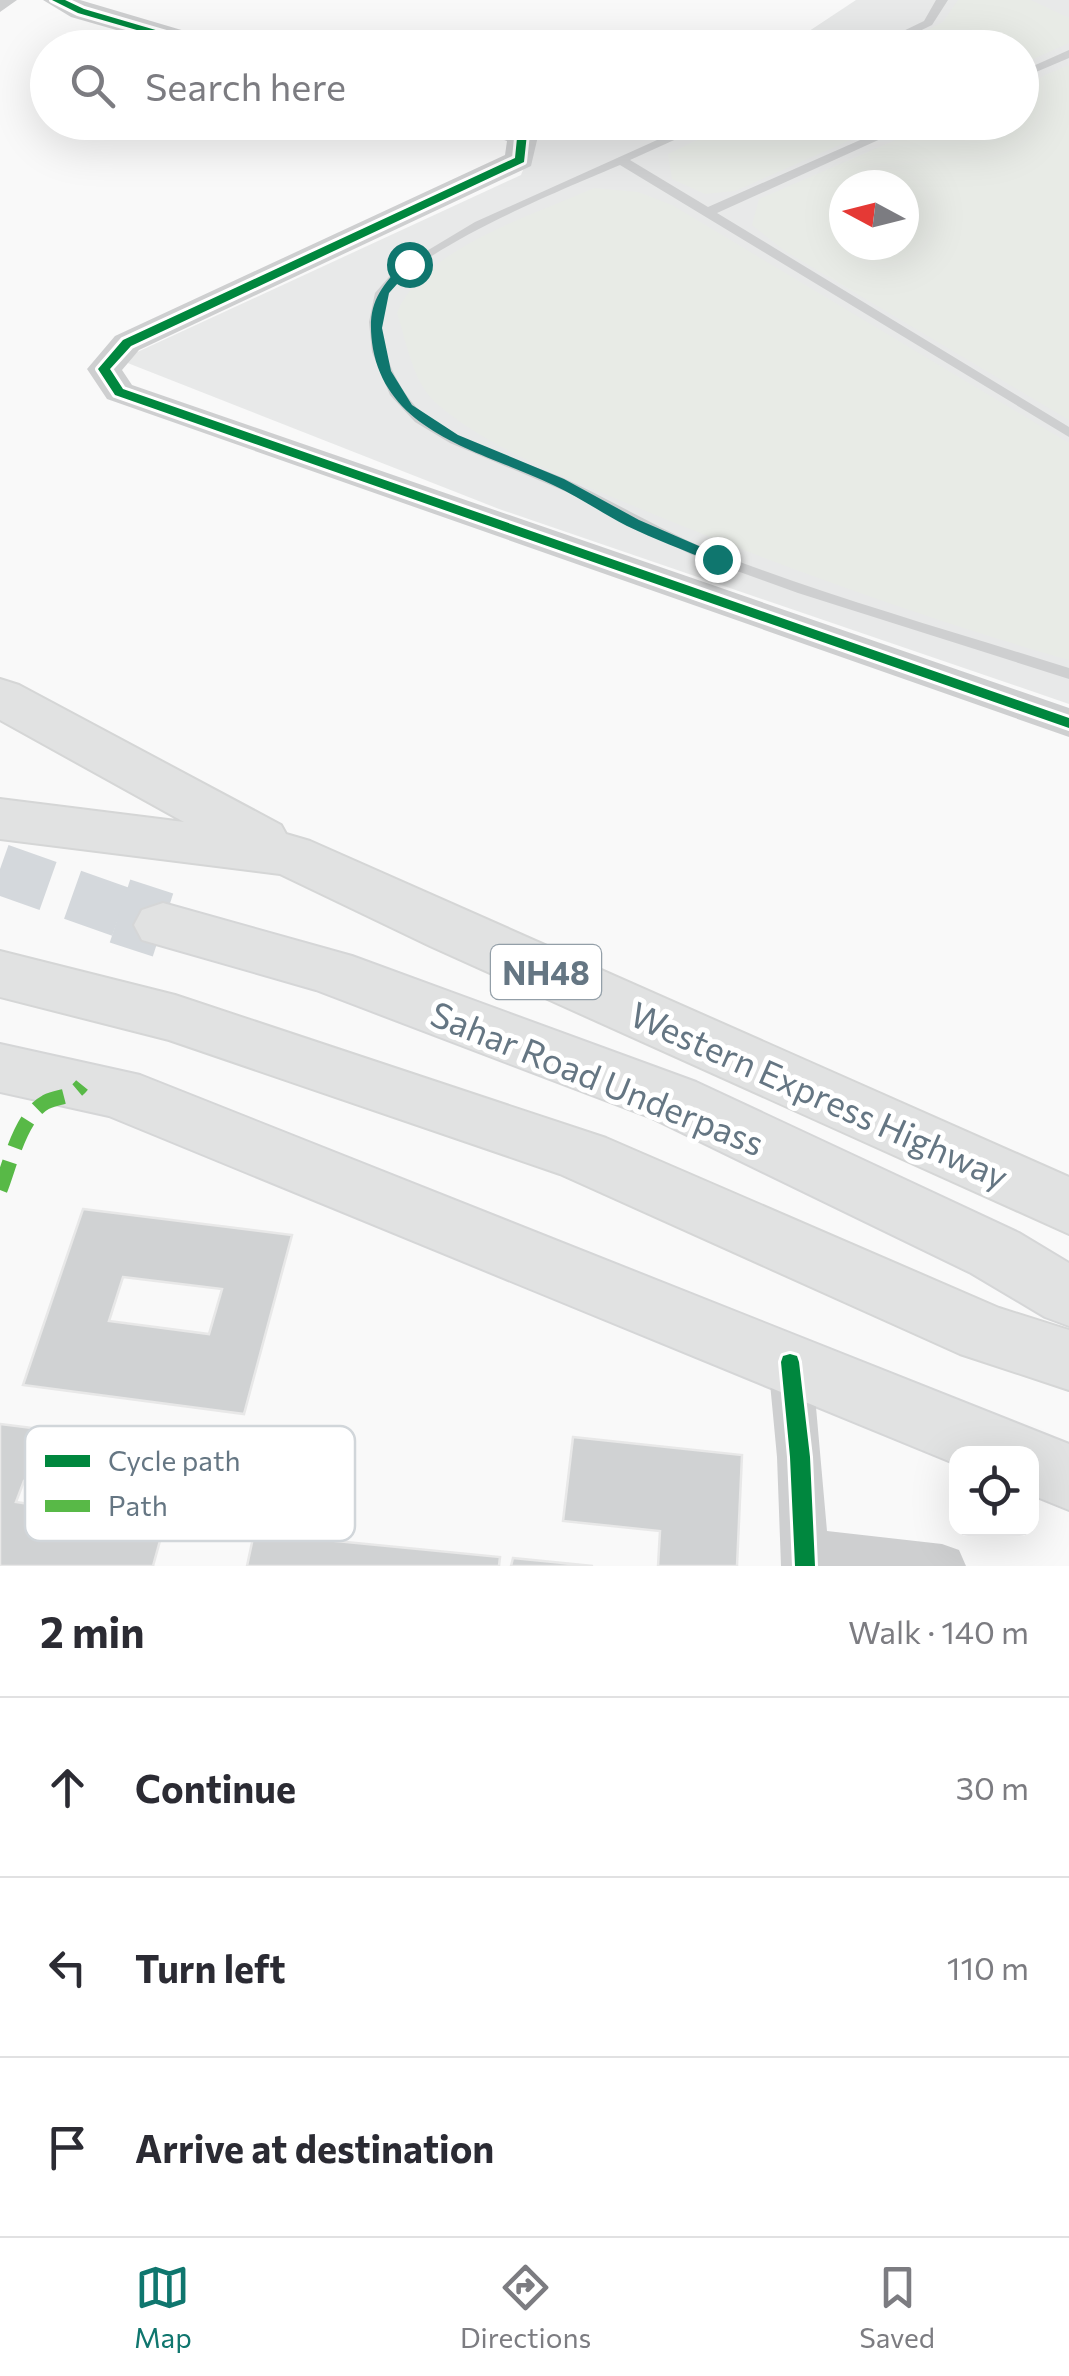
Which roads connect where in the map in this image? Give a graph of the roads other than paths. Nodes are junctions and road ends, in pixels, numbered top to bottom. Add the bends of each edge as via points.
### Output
1 (6, 0) edge
2 (57, 0) edge
3 (942, 0) edge
4 (0, 5) edge
5 (146, 30) edge
6 (913, 30) edge
7 (1069, 54) edge
8 (1039, 67) edge
9 (522, 140) edge
10 (669, 140) edge
11 (871, 140) edge
12 (623, 161) junction
13 (707, 212) junction
14 (1069, 433) edge
15 (1069, 674) edge
16 (0, 697) edge
17 (1069, 723) edge
18 (0, 818) edge
19 (290, 855) junction
20 (163, 925) tunnel mouth
21 (0, 974) edge
22 (0, 1068) edge
23 (1069, 1208) edge
24 (1069, 1298) edge
25 (984, 1333) junction
26 (1069, 1360) edge
27 (790, 1362) junction
28 (1069, 1383) edge
29 (993, 1446) edge
30 (1039, 1465) edge
31 (1069, 1477) edge
32 (804, 1558) edge
33 (942, 1566) edge

1 - 4 street
2 - 5 street
3 - 6 lane via 928,23
7 - 8 lane
9 - 17 street via 520,160 127,343 104,369 119,392
10 - 12 lane
11 - 13 lane
12 - 13 lane
12 - 15 lane via 458,234 409,264 382,292 376,328 384,371 407,407 453,438 717,559
13 - 14 lane
16 - 19 main road
18 - 19 main road, Western Express Highway / NH48
19 - 23 main road, Western Express Highway / NH48
20 - 24 main road, Sahar Road Underpass via 332,972 674,1100 996,1253
21 - 25 main road via 175,1018 584,1156
22 - 27 main road via 118,1094
25 - 26 main road
25 - 28 main road
27 - 29 main road
27 - 32 street
30 - 31 main road
32 - 33 street

